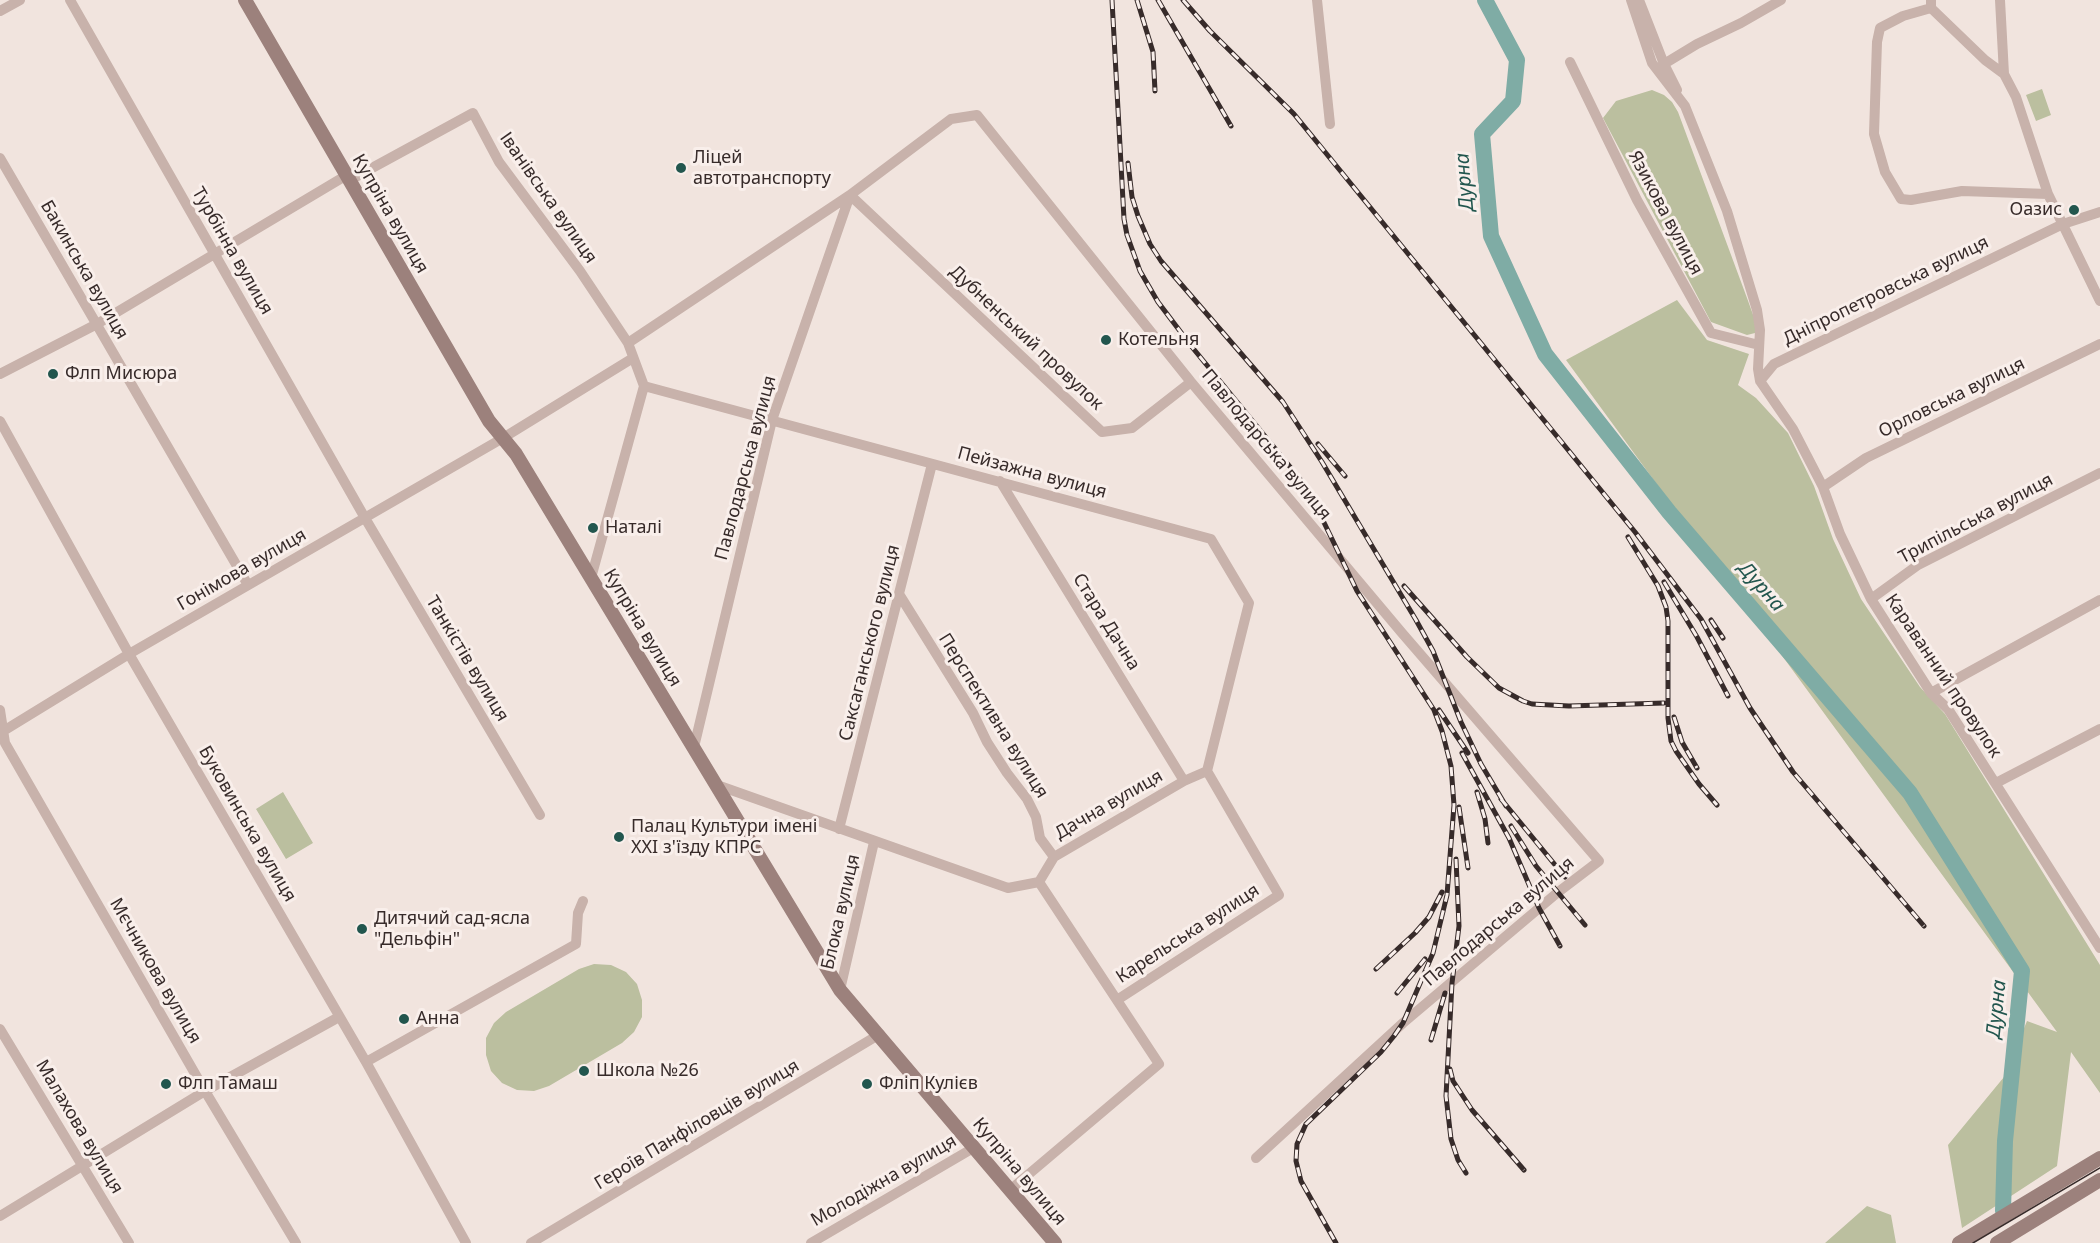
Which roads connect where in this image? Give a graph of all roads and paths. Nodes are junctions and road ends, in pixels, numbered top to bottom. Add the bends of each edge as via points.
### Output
1 (20, 0) edge
2 (70, 0) edge
3 (245, 0) edge
4 (1317, 0) edge
5 (1631, 0) edge
6 (1639, 0) edge
7 (1781, 0) edge
8 (2000, 0) edge
9 (1931, 4) edge
10 (0, 11) edge
11 (1570, 62) dead end
12 (1664, 64) junction
13 (2004, 74) junction
14 (1686, 106) junction
15 (1330, 124) dead end
16 (0, 158) edge
17 (349, 178) junction
18 (2048, 194) junction
19 (850, 195) junction
20 (2100, 213) edge
21 (2063, 224) junction
22 (215, 253) junction
23 (2100, 301) edge
24 (97, 324) junction
25 (628, 343) junction
26 (2100, 344) edge
27 (1759, 345) junction
28 (633, 358) junction
29 (0, 374) edge
30 (1760, 381) junction
31 (1191, 382) junction
32 (644, 386) junction
33 (772, 420) junction
34 (0, 421) edge
35 (503, 438) junction
36 (932, 464) junction
37 (2100, 473) edge
38 (1000, 481) junction
39 (1823, 487) junction
40 (365, 519) junction
41 (591, 578) junction
42 (248, 585) junction
43 (899, 594) junction
44 (1871, 599) junction
45 (2100, 600) edge
46 (129, 654) junction
47 (1931, 693) junction
48 (0, 710) edge
49 (2100, 730) edge
50 (1, 733) edge
51 (694, 747) junction
52 (1207, 771) junction
53 (1184, 781) junction
54 (1996, 783) junction
55 (717, 785) junction
56 (540, 815) dead end
57 (839, 829) junction
58 (874, 842) junction
59 (1054, 856) junction
60 (1039, 882) junction
61 (583, 902) dead end
62 (2100, 948) edge
63 (840, 990) junction
64 (1117, 1000) junction
65 (339, 1017) junction
66 (0, 1029) edge
67 (880, 1034) junction
68 (366, 1062) junction
69 (205, 1091) junction
70 (975, 1147) junction
71 (1256, 1158) dead end
72 (2100, 1158) edge
73 (83, 1165) junction
74 (2100, 1180) edge
75 (1010, 1190) junction
76 (0, 1216) edge
77 (129, 1243) edge
78 (296, 1243) edge
79 (466, 1243) edge
80 (531, 1243) edge
81 (811, 1243) edge
82 (1055, 1243) edge
83 (1959, 1243) edge
84 (1997, 1243) edge

1 - 10 street
2 - 22 street, Турбінна вулиця
3 - 17 main road, Купріна вулиця
4 - 15 street
5 - 14 street via 1652,63
6 - 12 street
7 - 12 street
8 - 13 street
9 - 13 street via 1985,60
9 - 18 street via 1880,28 1877,42 1874,134 1885,172 1901,199 1962,191
11 - 27 street, Язикова вулиця via 1637,200 1711,333
12 - 14 street
13 - 18 street via 2016,97
14 - 27 street via 1730,222 1757,310
16 - 24 street, Бакинська вулиця
17 - 22 street
17 - 25 street, Іванівська вулиця via 473,113 499,162
17 - 35 main road, Купріна вулиця via 489,421
18 - 21 street
19 - 25 street
19 - 31 street, Дубненський провулок via 1102,432 1132,428
19 - 31 street, Павлодарська вулиця via 951,118 977,115
19 - 33 street, Павлодарська вулиця
20 - 21 street, Дніпропетровська вулиця
21 - 23 street
21 - 30 street, Дніпропетровська вулиця via 1774,364
22 - 24 street
22 - 40 street, Турбінна вулиця
24 - 29 street
24 - 42 street, Бакинська вулиця
25 - 28 street, Іванівська вулиця
26 - 39 street, Орловська вулиця via 1866,458
27 - 30 street
28 - 32 street, Іванівська вулиця
28 - 35 street
30 - 39 street, Караванний провулок
31 - 71 street, Павлодарська вулиця via 1599,861 1403,1023
32 - 33 street
32 - 41 street
33 - 36 street, Пейзажна вулиця
33 - 51 street, Павлодарська вулиця
34 - 46 street, Буковинська вулиця
35 - 40 street, Гонімова вулиця
35 - 41 main road, Купріна вулиця
36 - 38 street, Пейзажна вулиця
36 - 43 street, Саксаганського вулиця
37 - 44 street, Трипільська вулиця via 1918,565
38 - 52 street, Пейзажна вулиця via 1211,539 1249,603
38 - 53 street, Стара Дачна
39 - 44 street, Караванний провулок
40 - 42 street, Гонімова вулиця
40 - 56 street, Танкістів вулиця
41 - 51 main road, Купріна вулиця
42 - 46 street, Гонімова вулиця
43 - 57 street, Саксаганського вулиця
43 - 59 street, Перспективна вулиця via 973,713 989,746 1027,799 1040,838
44 - 47 street, Караванний провулок
45 - 47 street
46 - 50 street, Гонімова вулиця
46 - 65 street, Буковинська вулиця
47 - 54 street, Караванний провулок via 1948,709
48 - 50 street, Мєчникова вулиця
49 - 54 street
50 - 69 street, Мєчникова вулиця
51 - 55 main road, Купріна вулиця
52 - 53 street, Дачна вулиця
52 - 64 street, Карельська вулиця via 1279,895
53 - 59 street, Дачна вулиця
54 - 62 street, Караванний провулок
55 - 57 street
55 - 63 main road, Купріна вулиця
57 - 58 street
58 - 60 street via 1008,888
58 - 63 street, Блока вулиця
59 - 60 street, Дачна вулиця
60 - 64 street
61 - 68 street via 578,913 576,944
63 - 67 main road, Купріна вулиця
64 - 75 street via 1159,1064
65 - 68 street, Буковинська вулиця
65 - 69 street
66 - 73 street, Малахова вулиця
67 - 70 main road, Купріна вулиця
67 - 80 street, Героїв Панфіловців вулиця
68 - 79 street, Буковинська вулиця
69 - 73 street
69 - 78 street, Мєчникова вулиця
70 - 75 main road, Купріна вулиця
70 - 81 street, Молодіжна вулиця
72 - 83 main road
73 - 76 street
73 - 77 street, Малахова вулиця
74 - 84 main road
75 - 82 main road, Купріна вулиця

